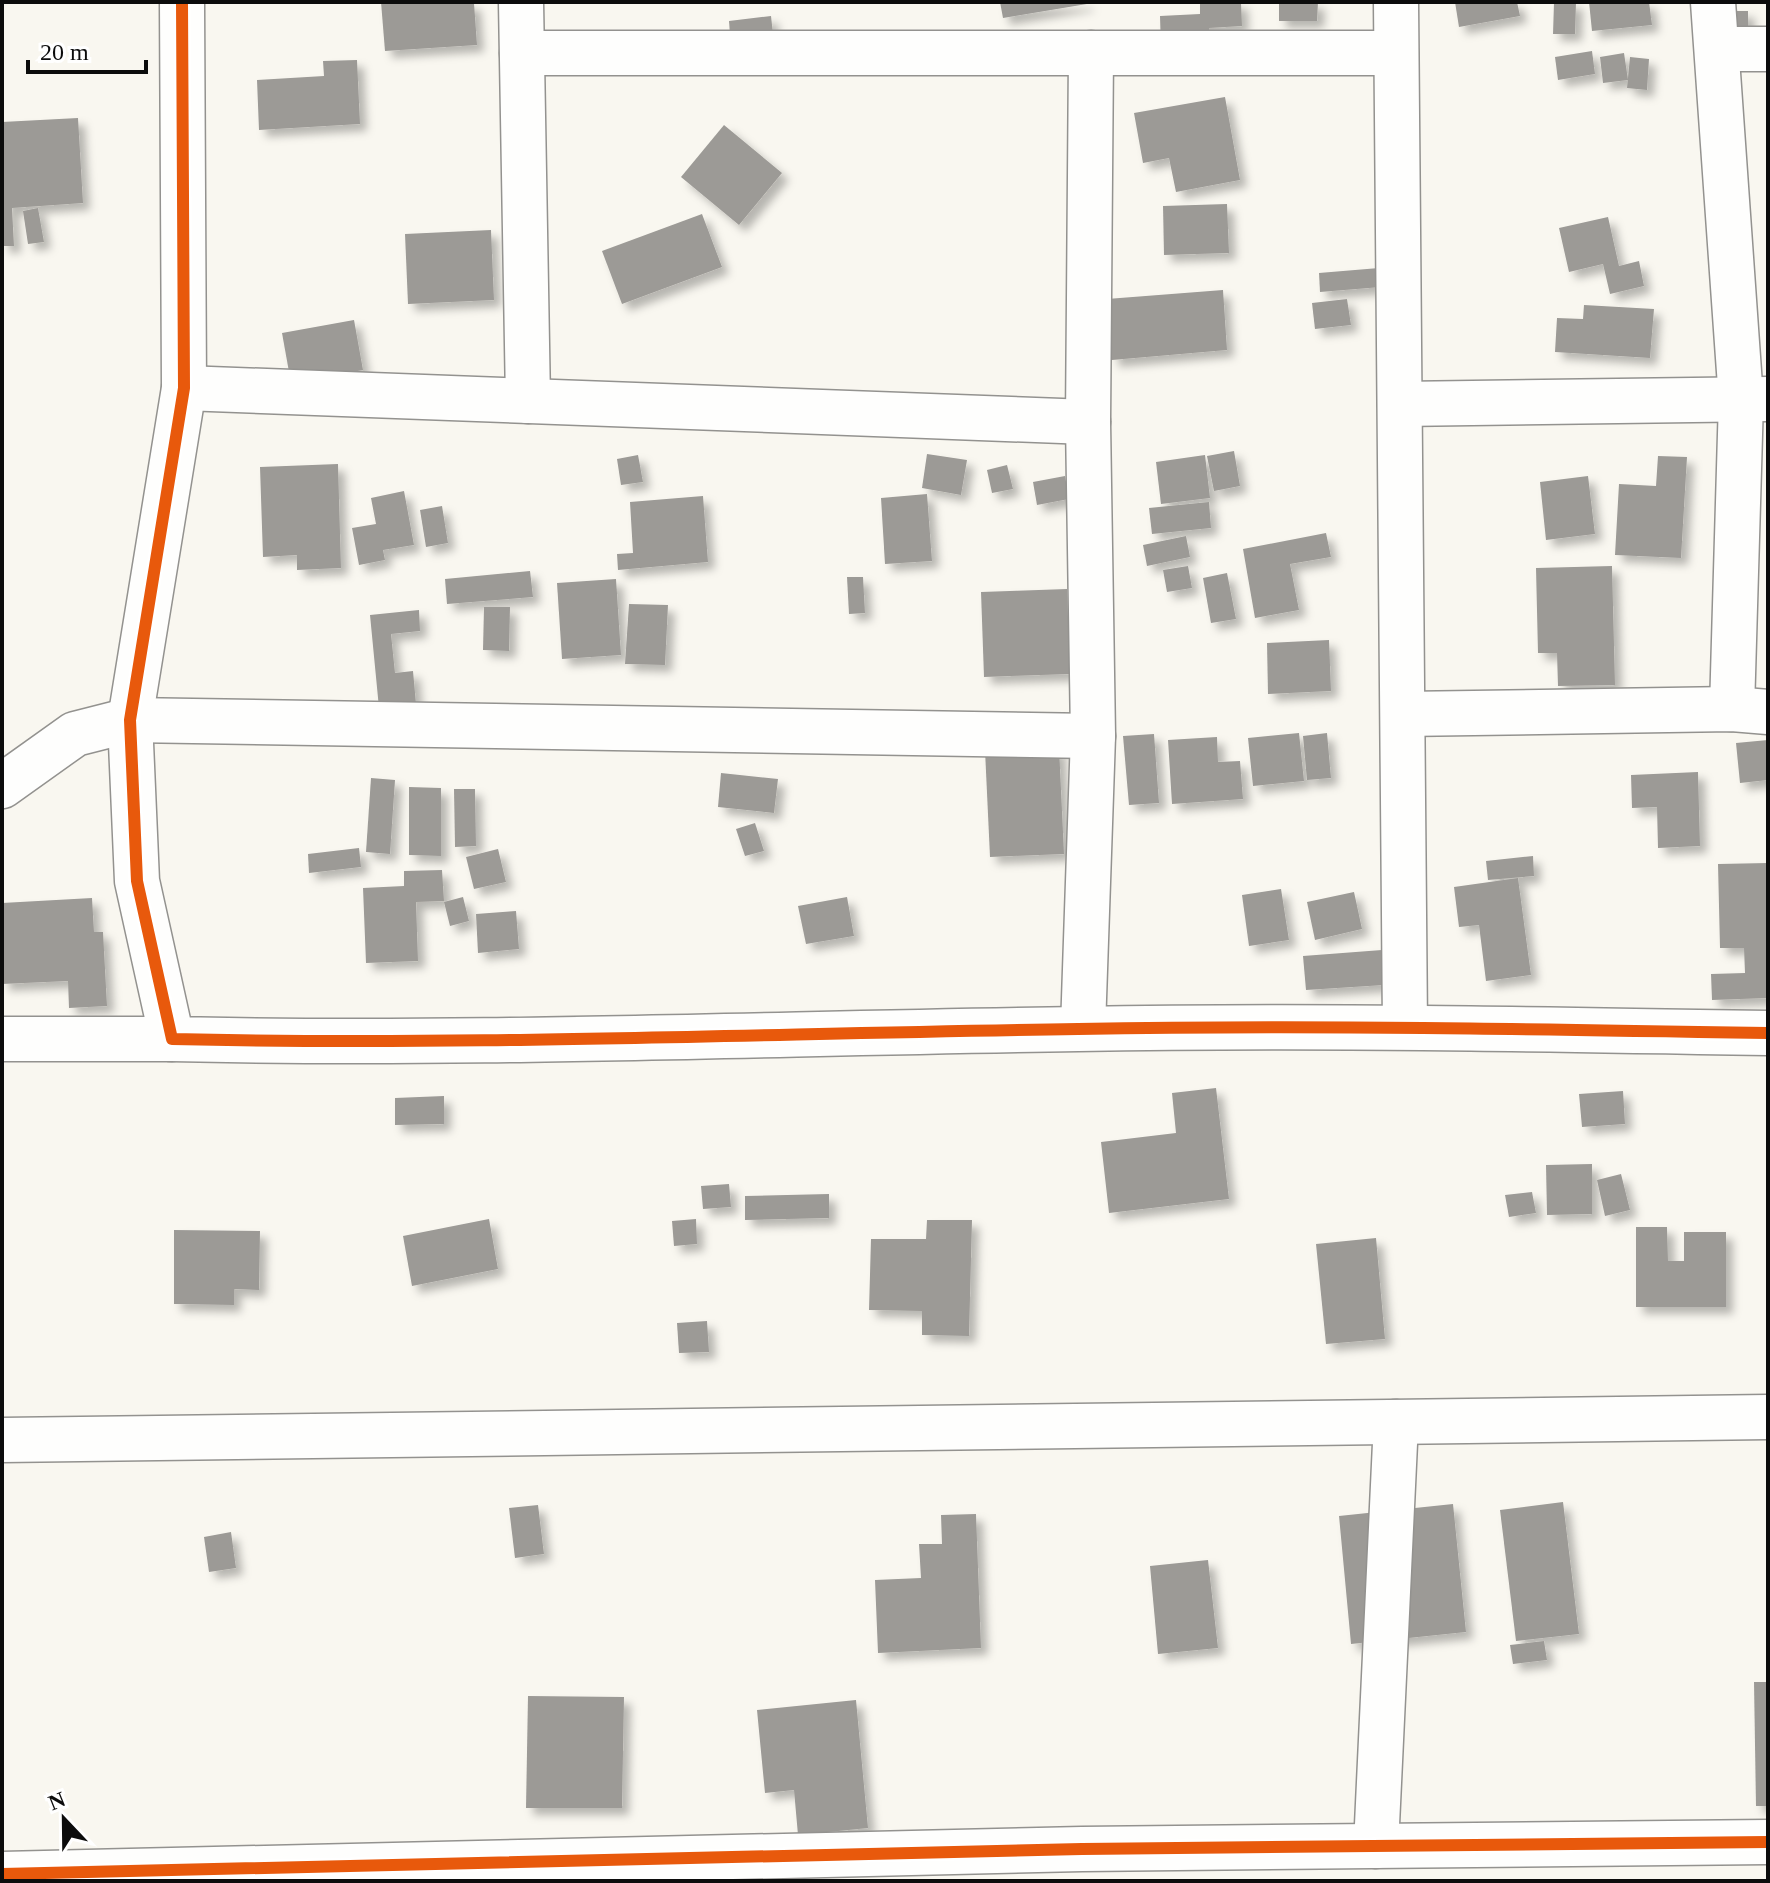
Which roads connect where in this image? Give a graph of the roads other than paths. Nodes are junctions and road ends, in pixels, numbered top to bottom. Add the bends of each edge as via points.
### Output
1 (182, 2) edge
2 (521, 2) edge
3 (1396, 2) edge
4 (1713, 2) edge
5 (1718, 49) junction
6 (1768, 49) edge
7 (522, 53) junction
8 (1091, 53) junction
9 (1396, 53) junction
10 (184, 388) junction
11 (1755, 400) edge
12 (528, 401) junction
13 (1400, 404) junction
14 (1088, 422) junction
15 (1750, 710) edge
16 (1403, 714) junction
17 (130, 720) junction
18 (1093, 736) junction
19 (2, 786) edge
20 (1405, 1027) junction
21 (1083, 1028) junction
22 (1768, 1033) edge
23 (2, 1039) edge
24 (172, 1039) junction
25 (1768, 1417) edge
26 (1396, 1422) junction
27 (2, 1440) edge
28 (1768, 1842) edge
29 (1376, 1846) junction
30 (2, 1874) edge

1 - 10 street
2 - 7 street
3 - 9 street
4 - 5 street
5 - 6 street
5 - 11 street
7 - 8 street
7 - 12 street
8 - 9 street
8 - 14 street
9 - 13 street
10 - 12 street
10 - 17 street
11 - 13 street
11 - 15 street
12 - 14 street
13 - 16 street
14 - 18 street
15 - 16 street
16 - 20 street
17 - 18 street
17 - 19 street via 75,734
17 - 24 street via 137,881
18 - 21 street
20 - 21 street
20 - 22 street
21 - 24 street via 320,1042
23 - 24 street
25 - 26 street
26 - 27 street
26 - 29 street
28 - 29 street
29 - 30 street

